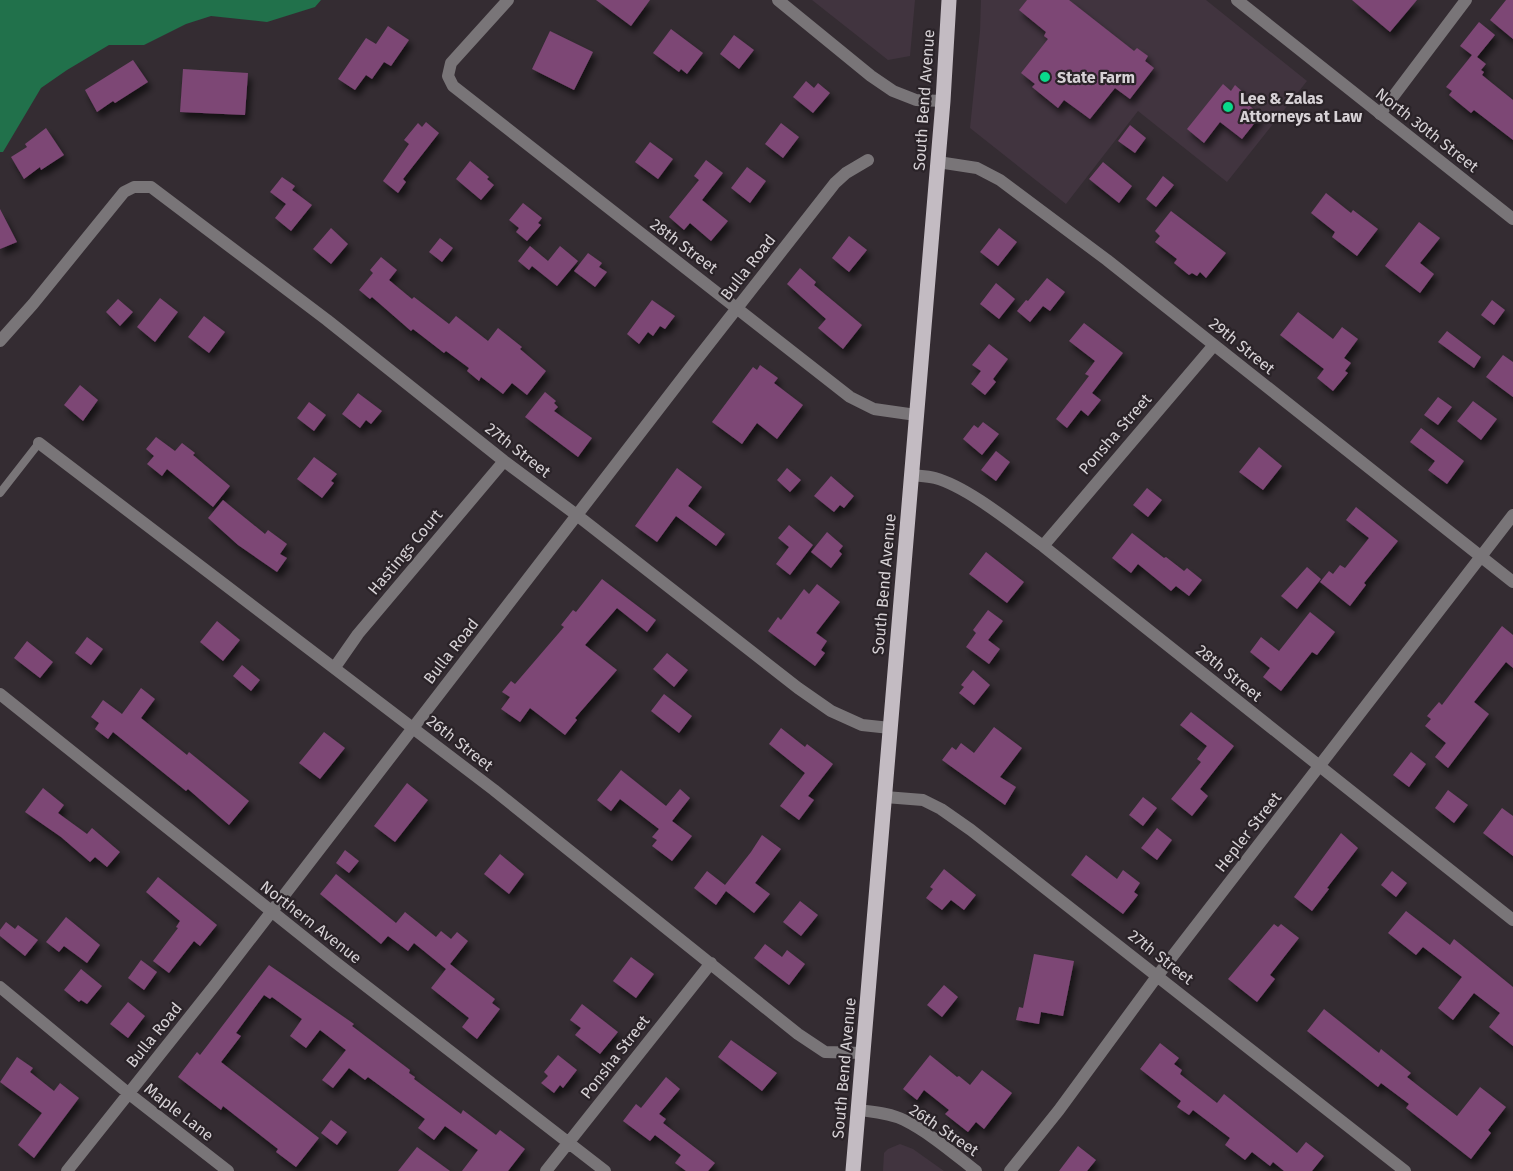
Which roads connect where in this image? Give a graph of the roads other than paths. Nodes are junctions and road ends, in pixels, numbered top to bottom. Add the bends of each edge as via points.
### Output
1 (508, 0) edge
2 (778, 0) edge
3 (950, 0) edge
4 (1237, 0) edge
5 (1466, 0) edge
6 (943, 101) junction
7 (1380, 114) junction
8 (868, 160) dead end
9 (938, 162) junction
10 (1513, 219) edge
11 (737, 308) junction
12 (0, 341) edge
13 (1214, 345) junction
14 (916, 415) junction
15 (39, 443) joint
16 (504, 461) junction
17 (911, 476) junction
18 (0, 494) edge
19 (1513, 515) edge
20 (578, 516) junction
21 (1043, 546) junction
22 (1482, 556) junction
23 (1513, 582) edge
24 (335, 667) junction
25 (0, 694) edge
26 (413, 728) junction
27 (890, 728) junction
28 (1319, 766) junction
29 (885, 797) junction
30 (271, 912) junction
31 (1513, 920) edge
32 (711, 963) junction
33 (1158, 975) junction
34 (0, 987) edge
35 (863, 1053) junction
36 (128, 1093) junction
37 (858, 1110) junction
38 (569, 1142) junction
39 (67, 1171) edge
40 (228, 1171) edge
41 (546, 1171) edge
42 (605, 1171) edge
43 (853, 1171) edge
44 (976, 1171) edge
45 (1010, 1171) edge
46 (1405, 1171) edge

1 - 11 street, 28th Street via 451,63 448,76 453,86
2 - 6 street via 893,91 916,100
3 - 6 main road, South Bend Avenue
4 - 7 street, North 30th Street
5 - 7 street
6 - 9 main road, South Bend Avenue
7 - 10 street, North 30th Street
8 - 11 street, Bulla Road via 835,183
9 - 13 street, 29th Street via 977,168 1000,180
9 - 14 main road, South Bend Avenue
11 - 14 street, 28th Street via 850,397 874,409
11 - 20 street, Bulla Road
12 - 16 street, 27th Street via 124,192 144,185 157,190 336,327
13 - 21 street, Ponsha Street
13 - 22 street, 29th Street
14 - 17 main road, South Bend Avenue
15 - 18 lane
15 - 24 street, 26th Street
16 - 20 street, 27th Street
16 - 24 street, Hastings Court via 358,634
17 - 21 street, 28th Street via 935,478 958,489
17 - 27 main road, South Bend Avenue
19 - 22 street, Hepler Street
20 - 26 street, Bulla Road
20 - 27 street, 27th Street via 831,711 862,725
21 - 28 street, 28th Street
22 - 23 street, 29th Street
22 - 28 street, Hepler Street
24 - 26 street, 26th Street
25 - 30 street, Northern Avenue
26 - 30 street, Bulla Road
26 - 32 street, 26th Street
27 - 29 main road, South Bend Avenue
28 - 31 street, 28th Street
28 - 33 street, Hepler Street
29 - 33 street, 27th Street via 923,800 942,809
29 - 35 main road, South Bend Avenue
30 - 36 street, Bulla Road
30 - 38 street, Northern Avenue
32 - 35 street, 26th Street via 825,1052
32 - 38 street, Ponsha Street
33 - 45 street, Hepler Street
33 - 46 street, 27th Street
34 - 36 street, Maple Lane
35 - 37 main road, South Bend Avenue
36 - 39 street, Bulla Road
36 - 40 street, Maple Lane
37 - 43 main road, South Bend Avenue
37 - 44 street, 26th Street via 903,1120
38 - 41 street, Ponsha Street
38 - 42 street, Northern Avenue

